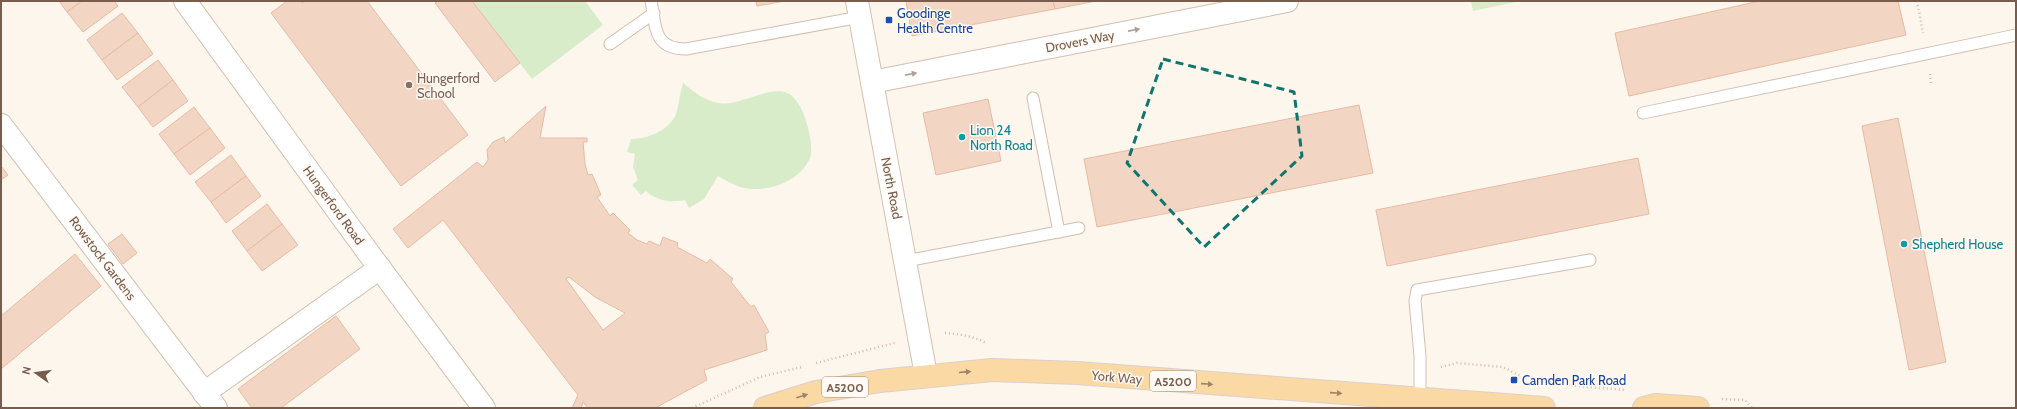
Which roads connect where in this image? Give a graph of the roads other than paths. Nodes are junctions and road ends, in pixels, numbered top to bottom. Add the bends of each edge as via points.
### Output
1 (186, 1) edge
2 (651, 1) edge
3 (1287, 1) edge
4 (858, 9) edge
5 (654, 13) junction
6 (2016, 35) edge
7 (610, 44) dead end
8 (872, 82) junction
9 (1033, 98) dead end
10 (1643, 113) dead end
11 (1, 125) edge
12 (1079, 228) dead end
13 (1059, 232) junction
14 (1590, 260) dead end
15 (906, 261) junction
16 (380, 268) junction
17 (926, 375) junction
18 (1420, 399) junction
19 (210, 400) edge
20 (1378, 402) edge
21 (1488, 406) edge
22 (484, 408) edge
23 (765, 408) edge
24 (1544, 408) edge
25 (1644, 408) edge
26 (1698, 408) edge

1 - 16 street, Hungerford Road
2 - 5 lane
8 -> 3 street, Drovers Way
4 - 5 lane via 686,49 666,46 660,41
4 - 8 street, North Road
5 - 7 lane
6 - 10 lane
8 - 15 street, North Road
9 - 13 lane
11 - 19 street, Rowstock Gardens
12 - 13 lane
13 - 15 lane
14 - 18 lane via 1417,290 1415,301 1420,356
15 - 17 street, North Road
16 - 19 street, Rowstock Gardens
16 - 22 street, Hungerford Road
17 -> 20 main road, York Way / A5200 via 992,370 1050,372
23 -> 17 main road, York Way / A5200 via 816,392
18 - 20 main road, York Way / A5200
18 - 21 main road, York Way / A5200
21 - 24 main road, York Way / A5200
25 - 26 main road via 1656,405

